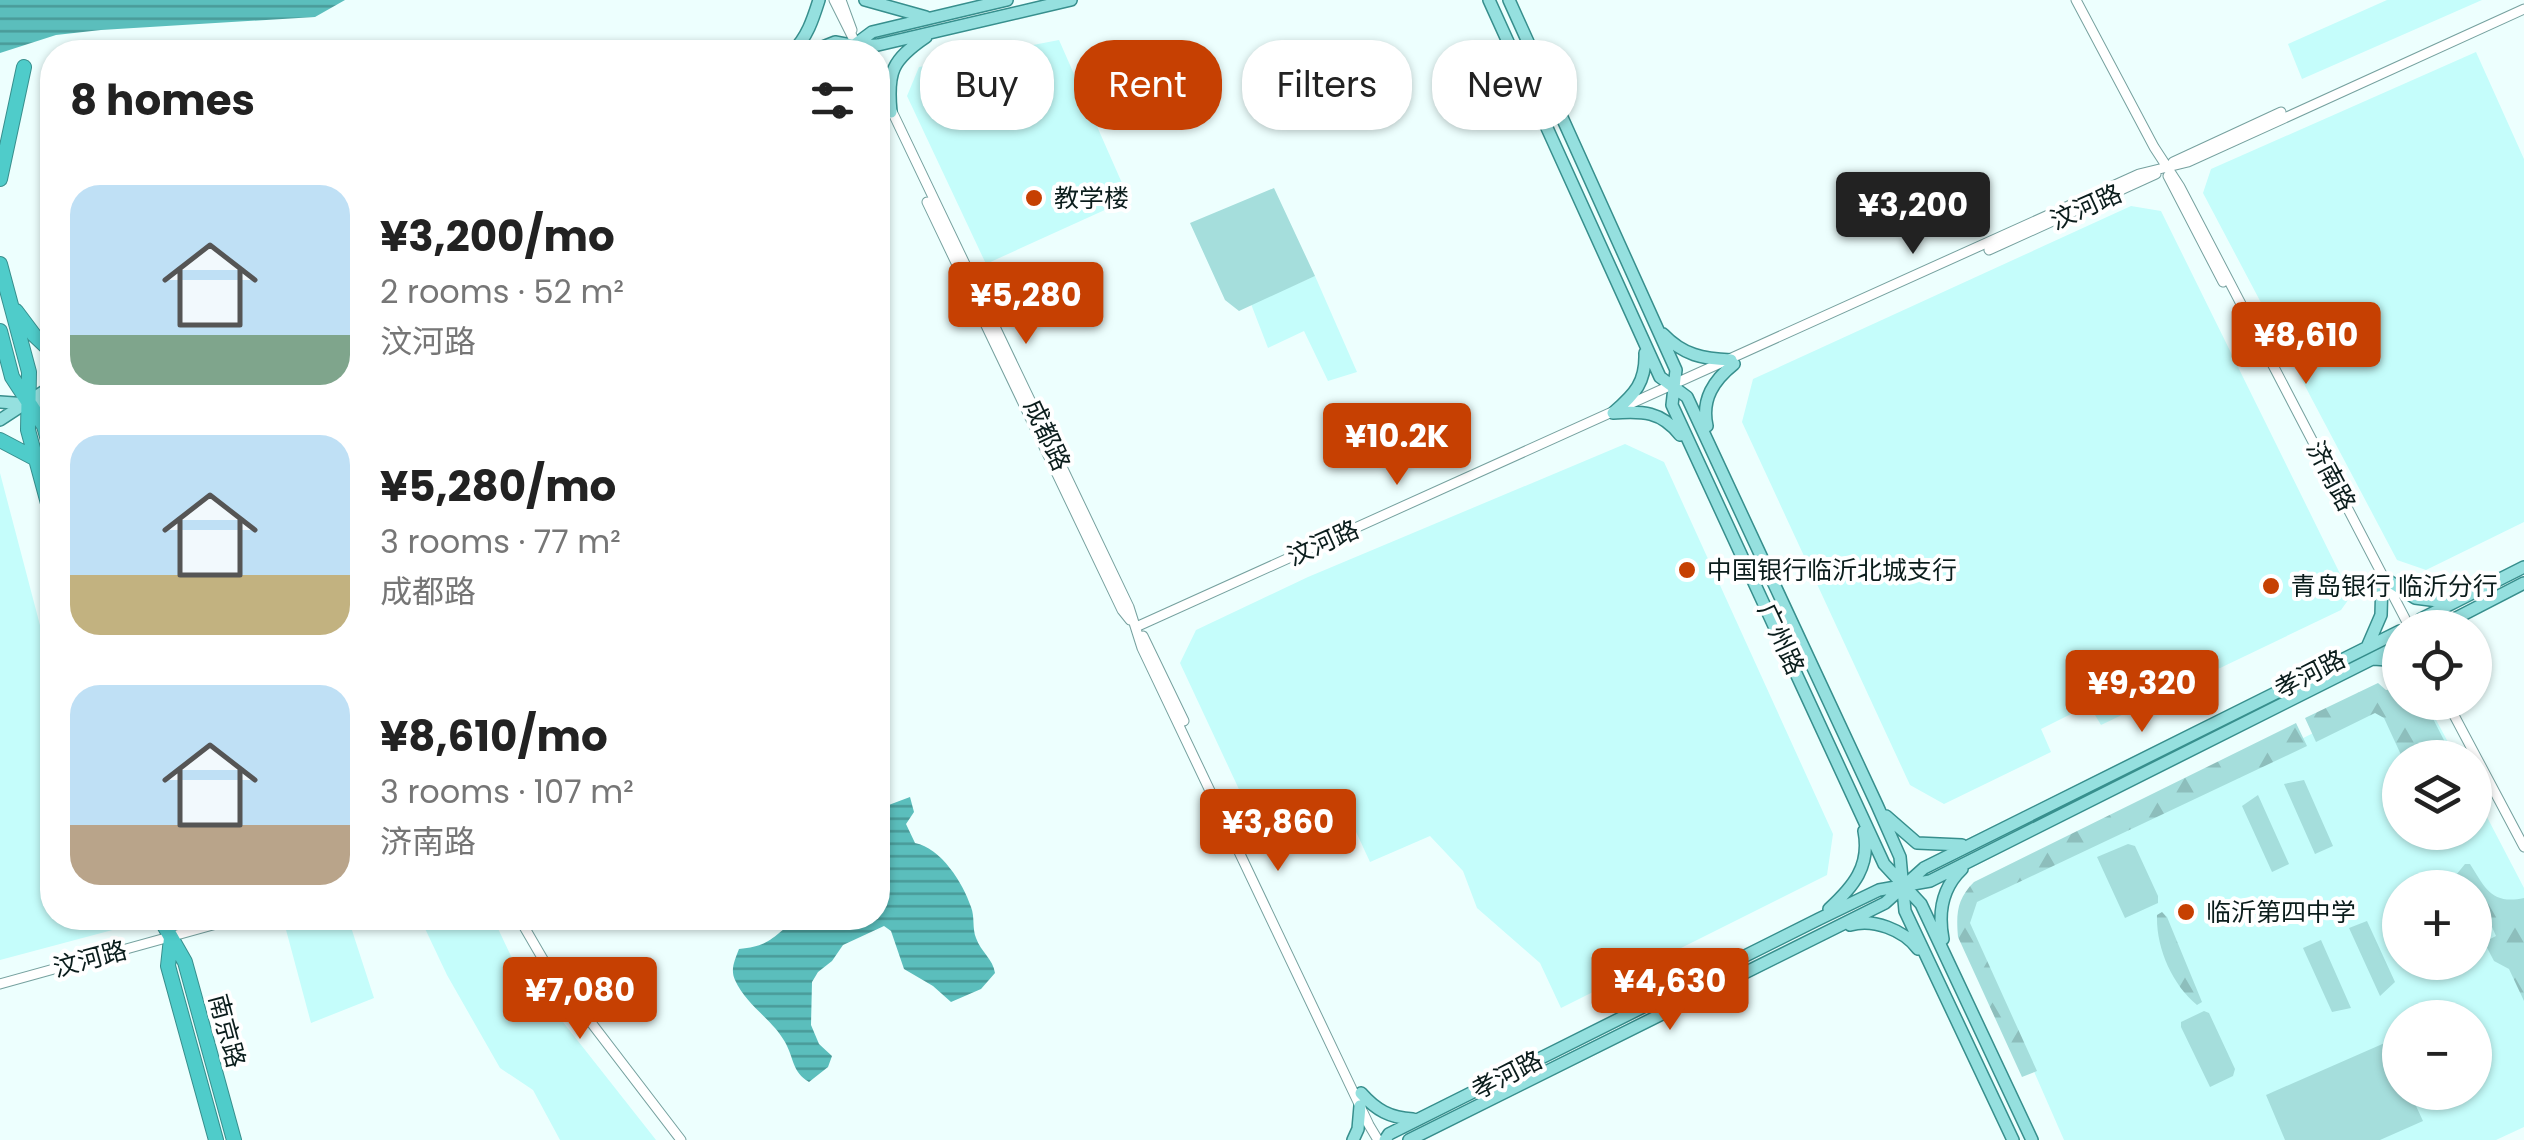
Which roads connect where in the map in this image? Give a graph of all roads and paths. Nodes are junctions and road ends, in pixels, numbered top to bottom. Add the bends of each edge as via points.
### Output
1 (819, 0) edge
2 (837, 0) edge
3 (865, 0) edge
4 (1007, 0) edge
5 (1072, 0) edge
6 (1509, 0) edge
7 (2078, 0) edge
8 (1489, 1) edge
9 (2524, 6) edge
10 (930, 18) junction
11 (933, 32) junction
12 (800, 40) edge
13 (851, 40) edge
14 (865, 40) edge
15 (890, 42) edge
16 (24, 68) dead end
17 (890, 76) edge
18 (890, 120) edge
19 (3, 150) edge
20 (2166, 168) junction
21 (0, 179) edge
22 (0, 264) edge
23 (10, 304) junction
24 (0, 330) edge
25 (1658, 330) junction
26 (40, 341) edge
27 (1645, 344) junction
28 (3, 356) edge
29 (1733, 362) junction
30 (1674, 386) junction
31 (40, 395) edge
32 (0, 402) edge
33 (40, 402) edge
34 (28, 404) junction
35 (1614, 413) junction
36 (0, 420) edge
37 (40, 420) edge
38 (0, 440) edge
39 (1713, 450) junction
40 (1696, 455) junction
41 (36, 459) junction
42 (40, 474) edge
43 (2524, 567) edge
44 (2384, 580) junction
45 (2524, 584) edge
46 (2453, 603) junction
47 (2401, 610) edge
48 (2440, 610) edge
49 (2472, 610) edge
50 (1136, 628) junction
51 (2382, 639) edge
52 (2368, 645) junction
53 (2382, 654) edge
54 (2374, 658) junction
55 (2382, 659) edge
56 (2459, 720) edge
57 (2460, 720) edge
58 (1877, 805) junction
59 (1860, 812) junction
60 (2524, 838) edge
61 (1969, 845) junction
62 (2524, 847) edge
63 (1973, 860) junction
64 (1903, 886) junction
65 (1820, 919) junction
66 (167, 930) edge
67 (171, 930) edge
68 (193, 930) edge
69 (525, 930) edge
70 (1822, 934) junction
71 (171, 936) junction
72 (1946, 956) junction
73 (1930, 964) junction
74 (0, 984) edge
75 (1360, 1100) junction
76 (1418, 1119) junction
77 (1421, 1136) edge
78 (216, 1140) edge
79 (234, 1140) edge
80 (681, 1140) edge
81 (1353, 1140) edge
82 (1381, 1140) edge
83 (1409, 1140) edge
84 (2013, 1140) edge
85 (2032, 1140) edge

1 - 12 main road
2 - 13 street
3 - 10 main road
4 - 10 main road
5 - 11 main road
6 - 25 main road, 广州路
7 - 20 street, 济南路
8 - 27 main road, 广州路
9 - 20 street, 汶河路
10 - 14 main road via 872,32
11 - 15 main road
11 - 17 main road via 909,49
16 - 19 highway
18 - 50 street, 成都路
19 - 21 highway
20 - 29 street, 汶河路 via 2139,174
20 - 44 street, 济南路
22 - 23 highway
23 - 26 highway
23 - 34 highway via 29,372
24 - 28 highway
25 - 29 main road via 1693,356
25 - 30 main road, 广州路 via 1676,370
27 - 30 main road, 广州路 via 1660,377
27 - 35 main road via 1643,381
28 - 34 highway
29 - 30 street, 汶河路
29 - 39 main road via 1706,403
30 - 35 street, 汶河路
30 - 39 main road, 广州路
30 - 40 main road, 广州路 via 1672,404
31 - 34 main road
32 - 34 main road
33 - 34 main road
34 - 36 main road
34 - 37 highway
34 - 41 highway
35 - 40 main road via 1660,414
35 - 50 street, 汶河路
38 - 41 highway
39 - 58 main road, 广州路
40 - 59 main road, 广州路
41 - 42 highway
43 - 46 main road
44 - 46 main road via 2416,598
44 - 47 street, 济南路
44 - 52 main road via 2381,615
45 - 49 main road
46 - 48 main road
50 - 75 street, 成都路
51 - 52 main road, 孝河路
52 - 61 main road, 孝河路
53 - 54 main road, 孝河路
54 - 55 main road
54 - 63 main road, 孝河路
56 - 62 street
57 - 60 street
58 - 61 main road via 1917,843
58 - 64 main road, 广州路 via 1900,857
59 - 64 main road, 广州路 via 1884,864
59 - 65 main road via 1863,869
61 - 64 main road, 孝河路
63 - 64 main road, 孝河路
63 - 72 main road via 1943,899
64 - 65 main road, 孝河路 via 1879,890
64 - 70 main road, 孝河路 via 1885,903
64 - 72 main road, 广州路 via 1921,904
64 - 73 main road, 广州路 via 1905,911
65 - 76 main road, 孝河路
66 - 71 highway, 南京路
67 - 71 highway, 南京路
68 - 71 street, 汶河路
69 - 80 street
70 - 73 main road via 1860,922 1888,928 1910,938
70 - 77 main road, 孝河路
71 - 74 street, 汶河路
71 - 78 highway, 南京路 via 168,966
71 - 79 highway, 南京路 via 185,962
72 - 85 main road, 广州路
73 - 84 main road, 广州路
75 - 76 main road
75 - 81 main road
75 - 82 street, 成都路
76 - 82 main road, 孝河路
77 - 83 main road, 孝河路

